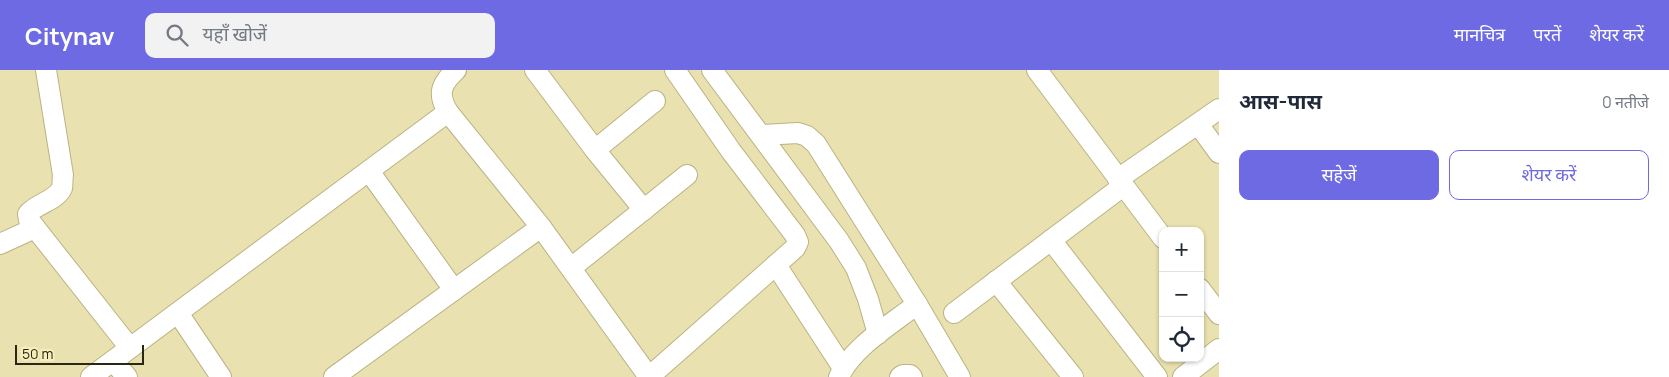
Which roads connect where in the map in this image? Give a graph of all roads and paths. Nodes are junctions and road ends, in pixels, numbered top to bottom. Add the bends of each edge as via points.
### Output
1 (46, 70) edge
2 (456, 70) edge
3 (535, 70) edge
4 (674, 70) edge
5 (712, 70) edge
6 (1037, 70) edge
7 (655, 101) dead end
8 (1219, 109) edge
9 (448, 112) junction
10 (1198, 124) junction
11 (761, 135) junction
12 (595, 150) junction
13 (1219, 152) edge
14 (369, 171) junction
15 (687, 175) dead end
16 (1121, 182) junction
17 (644, 210) junction
18 (541, 226) junction
19 (35, 228) junction
20 (1159, 233) edge
21 (1051, 240) junction
22 (0, 244) edge
23 (776, 265) junction
24 (571, 268) junction
25 (996, 281) junction
26 (454, 290) junction
27 (1204, 294) edge
28 (917, 304) junction
29 (178, 312) junction
30 (954, 313) dead end
31 (1219, 314) edge
32 (878, 334) junction
33 (130, 348) junction
34 (1219, 349) edge
35 (114, 361) junction
36 (841, 372) edge
37 (645, 375) edge
38 (91, 377) edge
39 (127, 377) edge
40 (221, 377) edge
41 (334, 377) edge
42 (900, 377) edge
43 (912, 377) edge
44 (960, 377) edge
45 (1073, 377) edge
46 (1157, 377) edge
47 (1183, 377) edge

1 - 19 street via 63,175 62,188 55,196 28,214
2 - 9 street via 442,90
3 - 12 street
4 - 23 street via 795,236 798,242 795,248
5 - 11 street
6 - 16 street
7 - 12 street
8 - 10 street
9 - 14 street
9 - 18 street
10 - 13 street
10 - 16 street
11 - 28 street via 798,133 816,144
11 - 32 street via 856,268
12 - 17 street
14 - 26 street
14 - 29 street
15 - 17 street
16 - 20 street
16 - 21 street
17 - 24 street
18 - 24 street
18 - 26 street
19 - 22 street
19 - 33 street
21 - 25 street
21 - 46 street
23 - 36 street
23 - 37 street
24 - 37 street
25 - 30 street
25 - 45 street
26 - 41 street
27 - 31 street
28 - 32 street
28 - 44 street
29 - 33 street
29 - 40 street
32 - 36 street via 853,355
33 - 35 street
34 - 47 street
35 - 38 street
35 - 39 street
42 - 43 street

